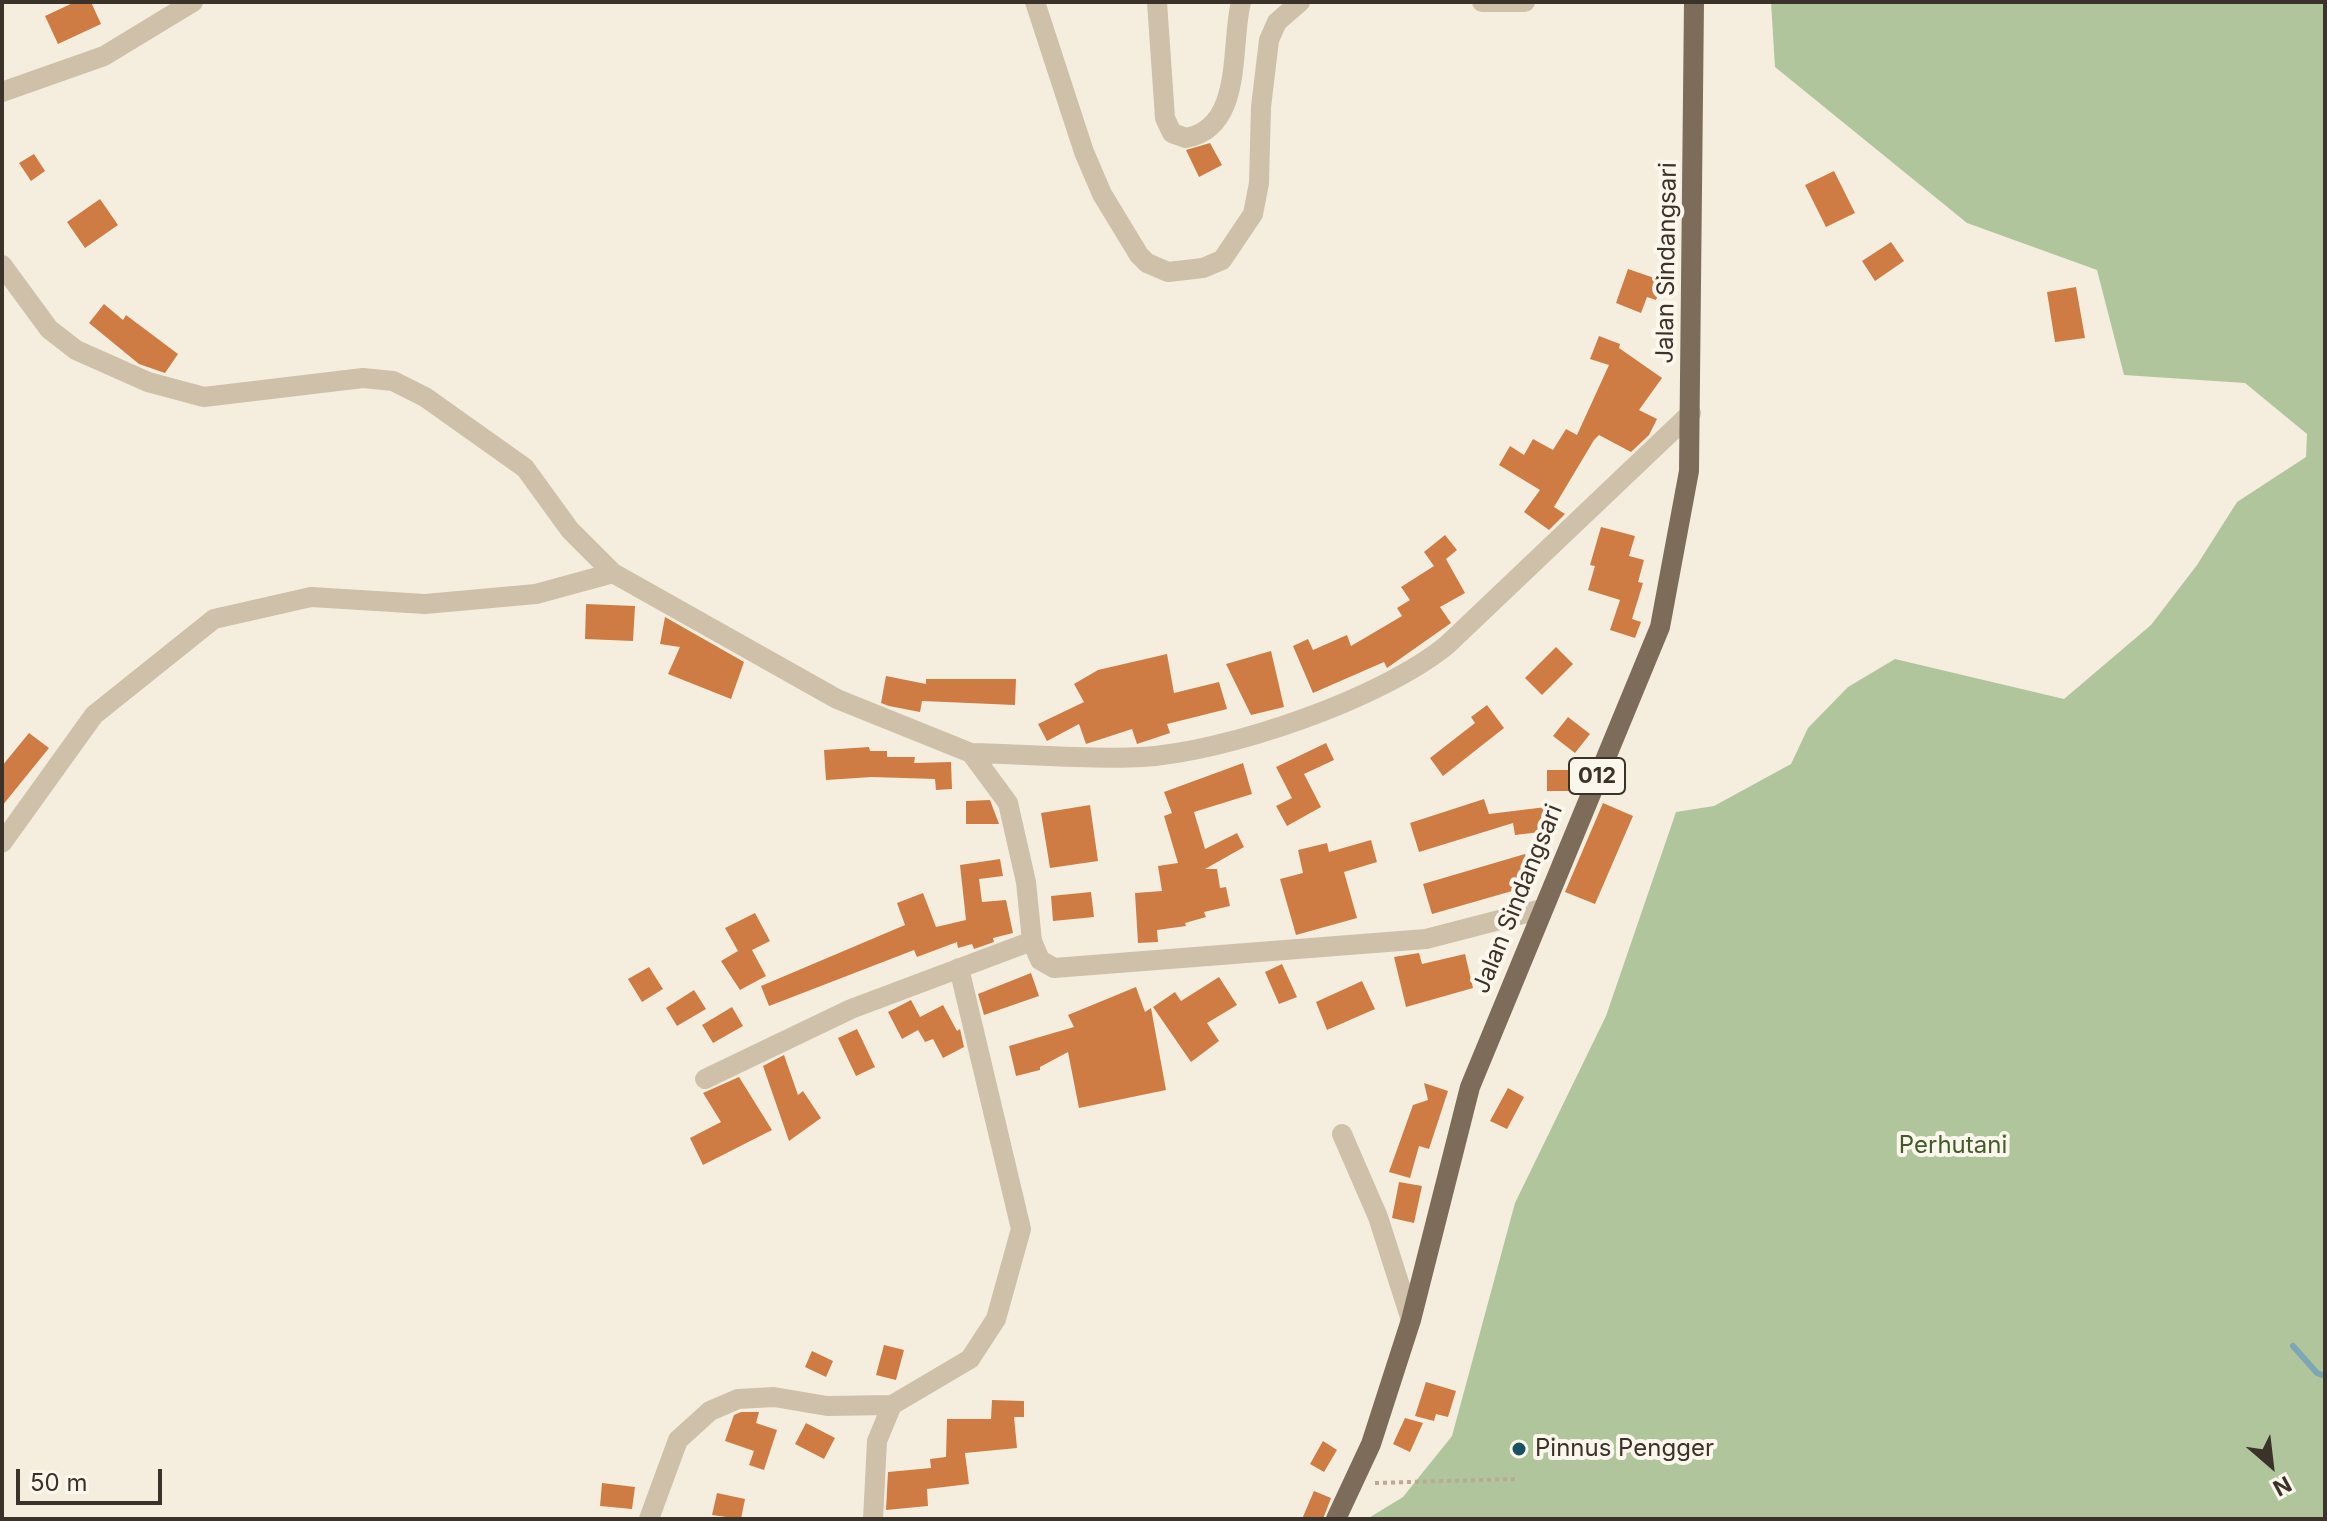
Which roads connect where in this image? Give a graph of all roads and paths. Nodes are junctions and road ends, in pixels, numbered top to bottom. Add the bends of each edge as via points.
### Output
1 (193, 2) edge
2 (1035, 2) edge
3 (1157, 2) edge
4 (1241, 2) edge
5 (1300, 2) edge
6 (1482, 2) edge
7 (1525, 2) edge
8 (1694, 2) edge
9 (2, 92) edge
10 (2, 265) edge
11 (1691, 413) junction
12 (613, 573) junction
13 (971, 753) junction
14 (2, 843) edge
15 (1542, 909) junction
16 (1032, 941) junction
17 (959, 968) junction
18 (705, 1079) dead end
19 (1342, 1134) dead end
20 (1411, 1320) junction
21 (892, 1405) junction
22 (1517, 1479) dead end
23 (1352, 1484) junction
24 (649, 1519) edge
25 (873, 1519) edge
26 (1336, 1519) edge

1 - 9 street via 104,56
2 - 5 street via 1102,194 1139,255 1168,272 1222,260 1253,214 1269,40 1277,22
3 - 4 street via 1165,118 1172,133 1186,138 1213,127 1229,96
6 - 7 street
8 - 11 main road, Jalan Sindangsari / 012
10 - 12 street via 49,329 76,350 148,382 204,397 363,378 403,386 525,468 570,530
11 - 13 street via 1447,645 1386,686 1240,737 1143,757
11 - 15 main road, Jalan Sindangsari / 012 via 1689,471 1660,627
12 - 13 street via 837,699
12 - 14 street via 536,594 425,604 311,597 214,619 94,715
13 - 16 street via 1008,803 1026,882
15 - 16 street via 1412,941 1054,968 1040,960
15 - 20 main road, Jalan Sindangsari / 012 via 1470,1087
16 - 17 street
17 - 18 street via 851,1009
17 - 21 street via 1021,1229 996,1319 970,1359
19 - 20 street via 1378,1217
20 - 23 main road, Jalan Sindangsari / 012 via 1371,1444
21 - 24 street via 827,1406 774,1397 738,1399 710,1411 678,1440
21 - 25 street via 877,1441
22 - 23 path
23 - 26 main road, Jalan Sindangsari / 012

